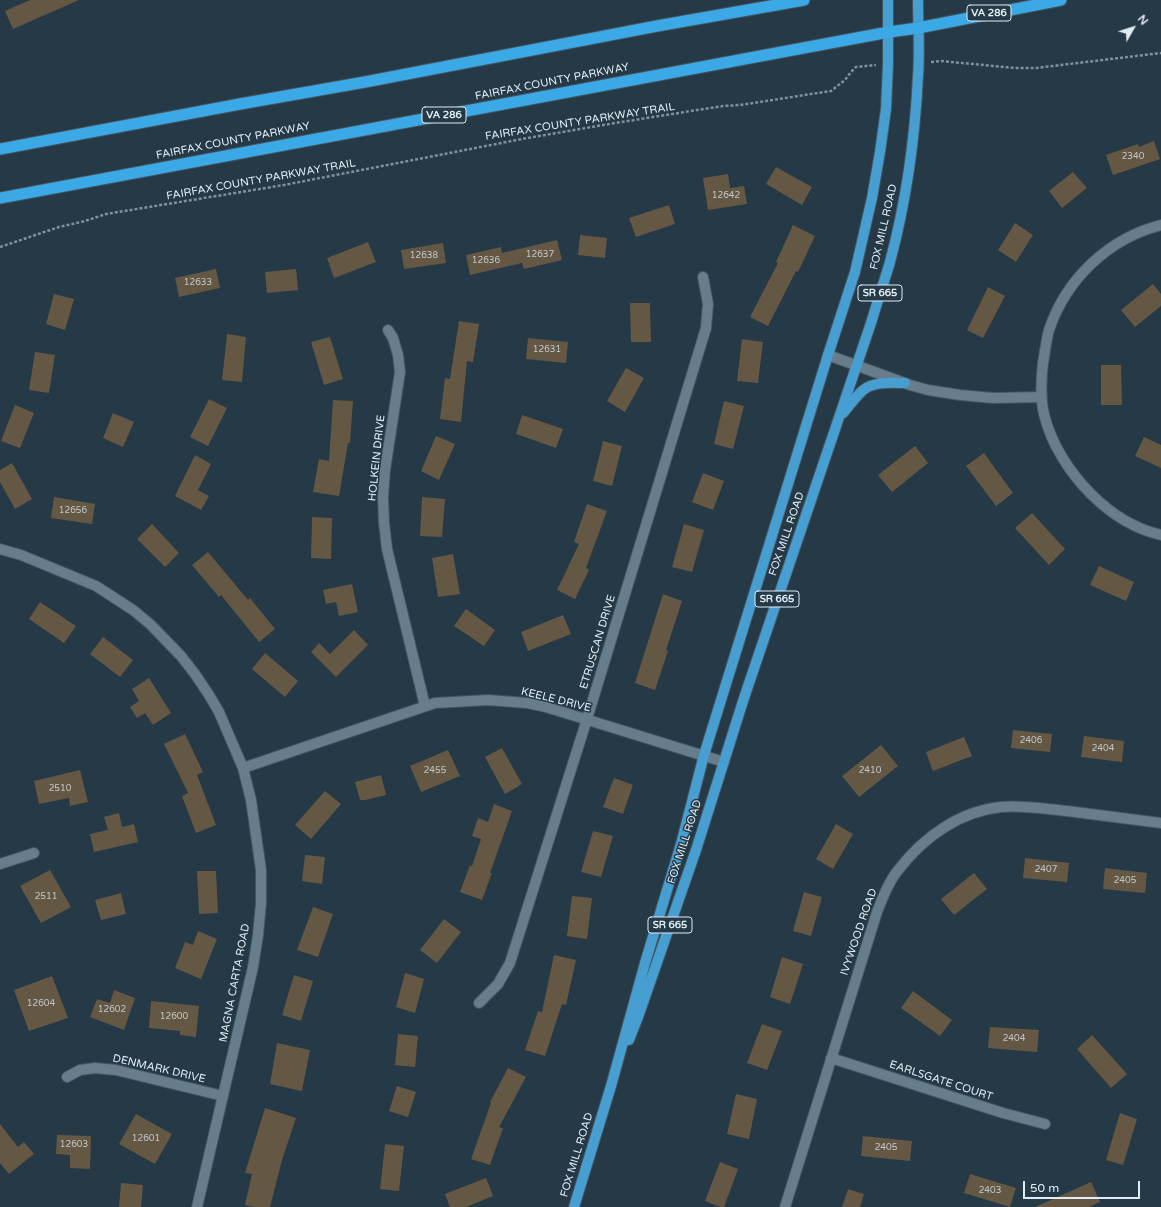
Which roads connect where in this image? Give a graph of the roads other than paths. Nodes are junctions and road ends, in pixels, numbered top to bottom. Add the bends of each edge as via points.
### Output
1 (804, 0) edge
2 (888, 0) edge
3 (918, 0) edge
4 (1061, 0) edge
5 (918, 28) junction
6 (888, 32) junction
7 (0, 149) edge
8 (0, 198) edge
9 (1161, 224) edge
10 (702, 277) dead end
11 (388, 330) dead end
12 (828, 356) junction
13 (857, 366) junction
14 (905, 383) junction
15 (1041, 397) junction
16 (839, 417) junction
17 (1161, 535) edge
18 (0, 549) edge
19 (425, 706) junction
20 (586, 719) junction
21 (704, 755) junction
22 (724, 762) junction
23 (243, 768) junction
24 (1161, 823) edge
25 (34, 853) dead end
26 (0, 864) edge
27 (479, 1003) dead end
28 (831, 1058) junction
29 (67, 1077) dead end
30 (610, 1086) junction
31 (223, 1096) junction
32 (1045, 1124) dead end
33 (197, 1207) edge
34 (574, 1207) edge
35 (785, 1207) edge

1 - 7 highway
2 - 6 main road, FOX MILL ROAD / SR 665
3 - 5 main road, FOX MILL ROAD / SR 665
4 - 5 highway, FAIRFAX COUNTY PARKWAY / VA 286
5 - 6 highway, FAIRFAX COUNTY PARKWAY / VA 286
5 - 13 main road, FOX MILL ROAD / SR 665 via 919,62 911,150 899,218 890,261
6 - 8 highway, FAIRFAX COUNTY PARKWAY / VA 286
6 - 12 main road, FOX MILL ROAD / SR 665 via 886,109 872,198 855,272
9 - 15 street via 1112,247 1095,260 1071,286 1049,330 1041,379
10 - 20 street, ETRUSCAN DRIVE via 708,304 706,328
11 - 19 street, HOLKEIN DRIVE via 398,355 400,372 385,470 384,523 387,549
12 - 13 street
12 - 21 main road, FOX MILL ROAD / SR 665
13 - 14 street
13 - 16 main road, FOX MILL ROAD / SR 665
14 - 15 street via 960,395 993,398
14 - 16 main road via 877,384 862,390
15 - 17 street via 1044,415 1055,444 1083,486 1122,518
16 - 22 main road, FOX MILL ROAD / SR 665
18 - 23 street, MAGNA CARTA ROAD via 27,557 96,586 150,624 181,656 202,684 218,712
19 - 20 street, KEELE DRIVE via 468,700 508,701 546,707
19 - 23 street, KEELE DRIVE
20 - 21 street, KEELE DRIVE
20 - 27 street, ETRUSCAN DRIVE via 510,963 498,984
21 - 22 street, KEELE DRIVE
21 - 30 main road, FOX MILL ROAD / SR 665 via 681,844
22 - 30 main road, FOX MILL ROAD / SR 665 via 638,1017
23 - 31 street, MAGNA CARTA ROAD via 251,800 261,870 261,903 253,967
24 - 28 street, IVYWOOD ROAD via 1024,806 1000,807 976,812 935,833 917,848 899,869 882,897
25 - 26 street
28 - 32 street, EARLSGATE COURT
28 - 35 street, IVYWOOD ROAD
29 - 31 street, DENMARK DRIVE via 80,1070 116,1070
30 - 34 main road, FOX MILL ROAD / SR 665
31 - 33 street, MAGNA CARTA ROAD

